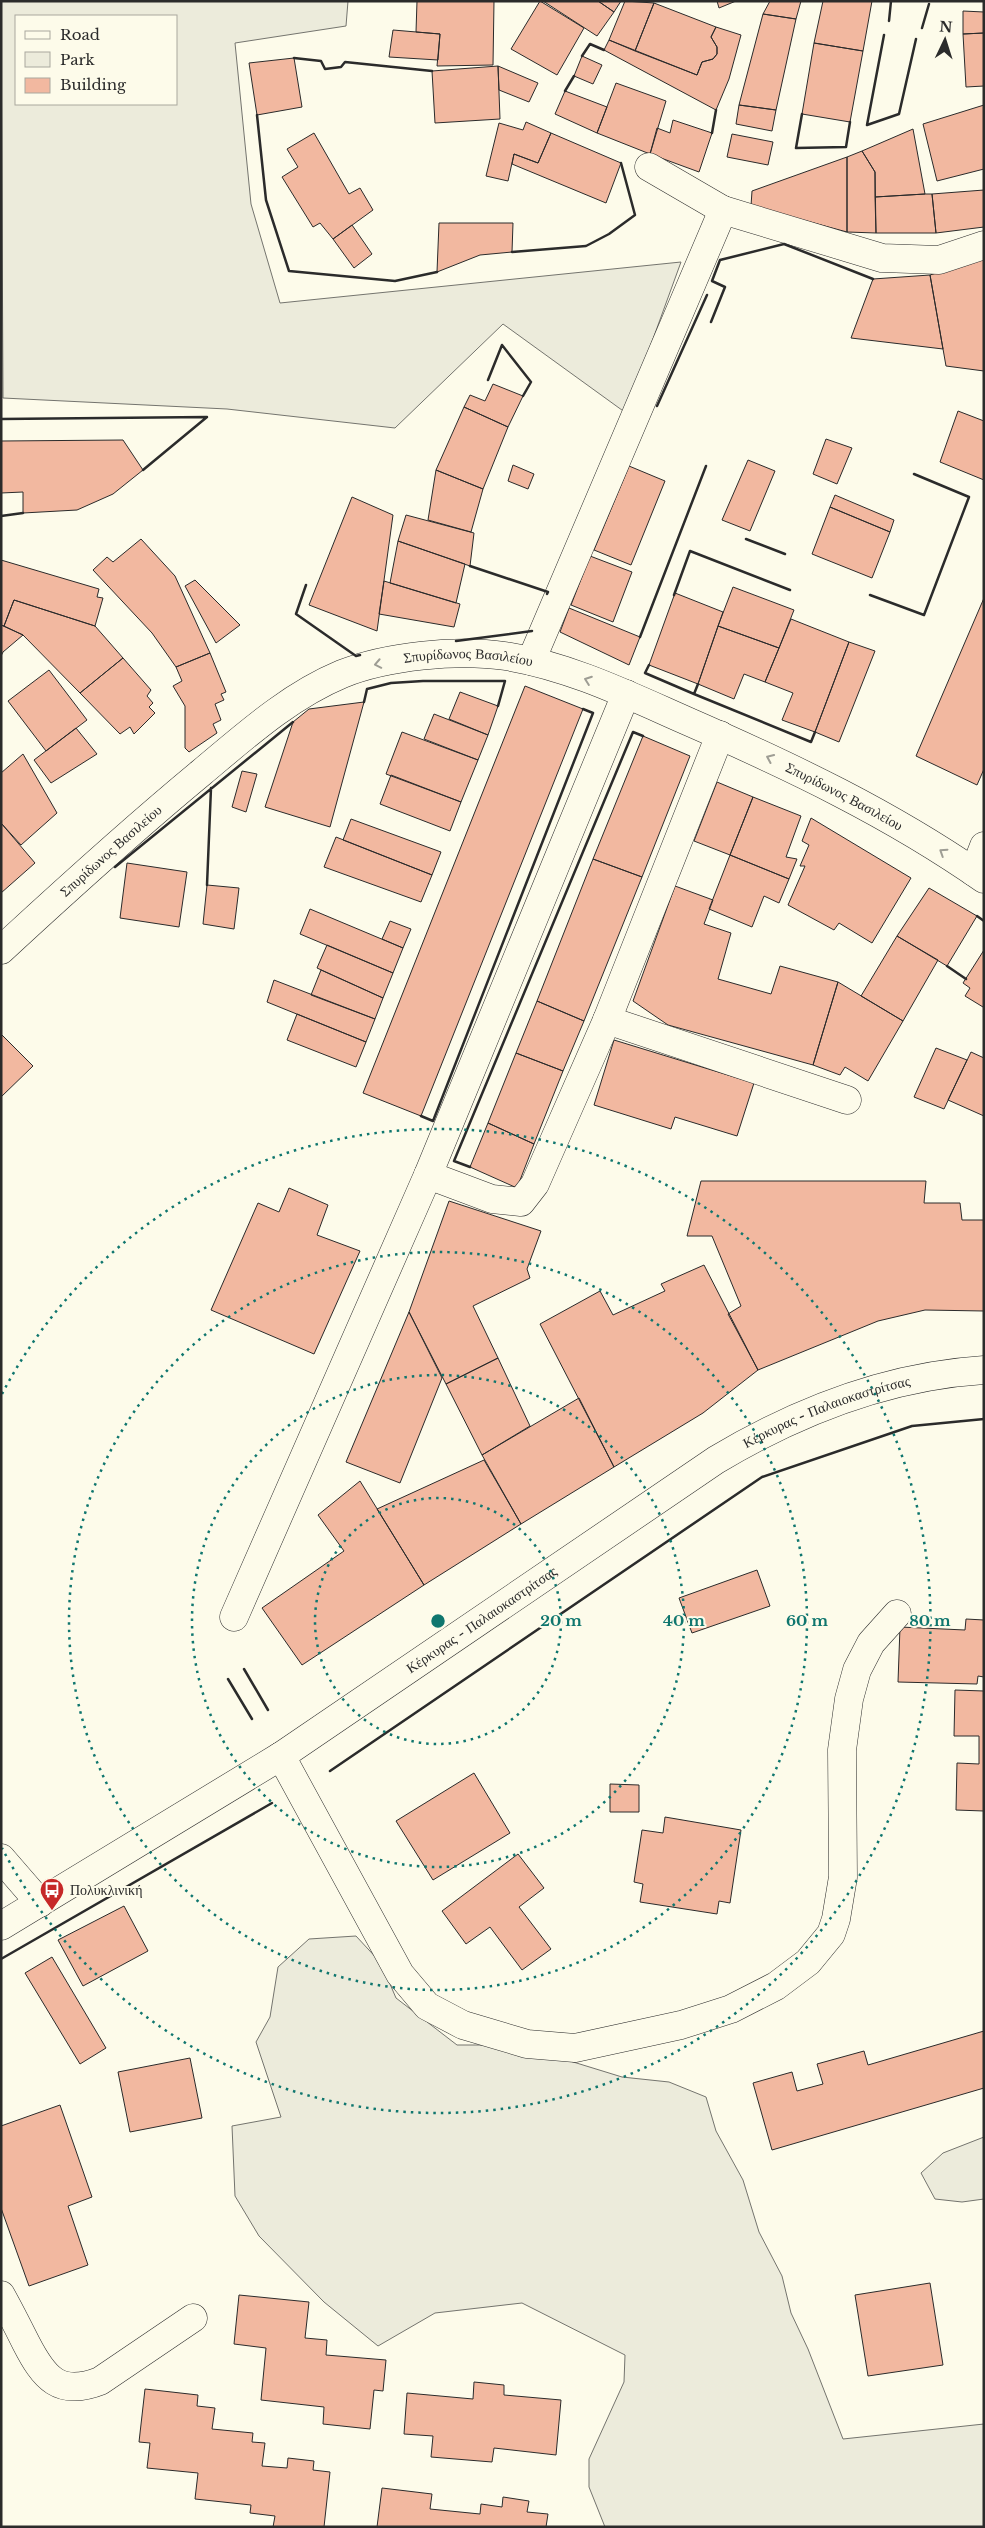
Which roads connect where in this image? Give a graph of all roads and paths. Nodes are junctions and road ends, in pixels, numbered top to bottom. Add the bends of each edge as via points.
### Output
1 (649, 167) dead end
2 (723, 210) junction
3 (984, 245) edge
4 (531, 661) junction
5 (626, 694) junction
6 (720, 736) junction
7 (984, 846) edge
8 (979, 875) edge
9 (1, 950) edge
10 (607, 1020) junction
11 (847, 1100) dead end
12 (428, 1175) junction
13 (984, 1370) edge
14 (897, 1614) dead end
15 (234, 1617) dead end
16 (281, 1756) junction
17 (1, 1858) edge
18 (40, 1903) junction
19 (1, 1926) edge
20 (1, 2295) edge
21 (193, 2318) dead end

1 - 2 street
2 - 3 street via 882,258 939,260
2 - 4 street
5 -> 4 street, Σπυρίδωνος Βασιλείου
4 -> 9 street, Σπυρίδωνος Βασιλείου via 476,654 418,657 370,666 319,685 251,731 115,844
5 - 6 street, Σπυρίδωνος Βασιλείου
5 - 12 street
8 -> 6 street, Σπυρίδωνος Βασιλείου via 910,831 826,784
6 - 10 street
7 - 8 street
10 - 11 street
10 - 12 street via 536,1184 521,1202 492,1199
12 - 15 street
13 - 16 street, Κέρκυρας - Παλαιοκαστρίτσας via 918,1379 852,1396 818,1408 747,1442
14 - 16 street via 870,1643 848,1700 842,1750 843,1876 838,1911 830,1934 808,1962 768,1990 731,2009 681,2025 575,2048 536,2045 463,2025 427,2006 400,1974
16 - 18 street, Κέρκυρας - Παλαιοκαστρίτσας
17 - 18 street
18 - 19 street, Κέρκυρας - Παλαιοκαστρίτσας
20 - 21 street via 46,2376 72,2388 100,2381

